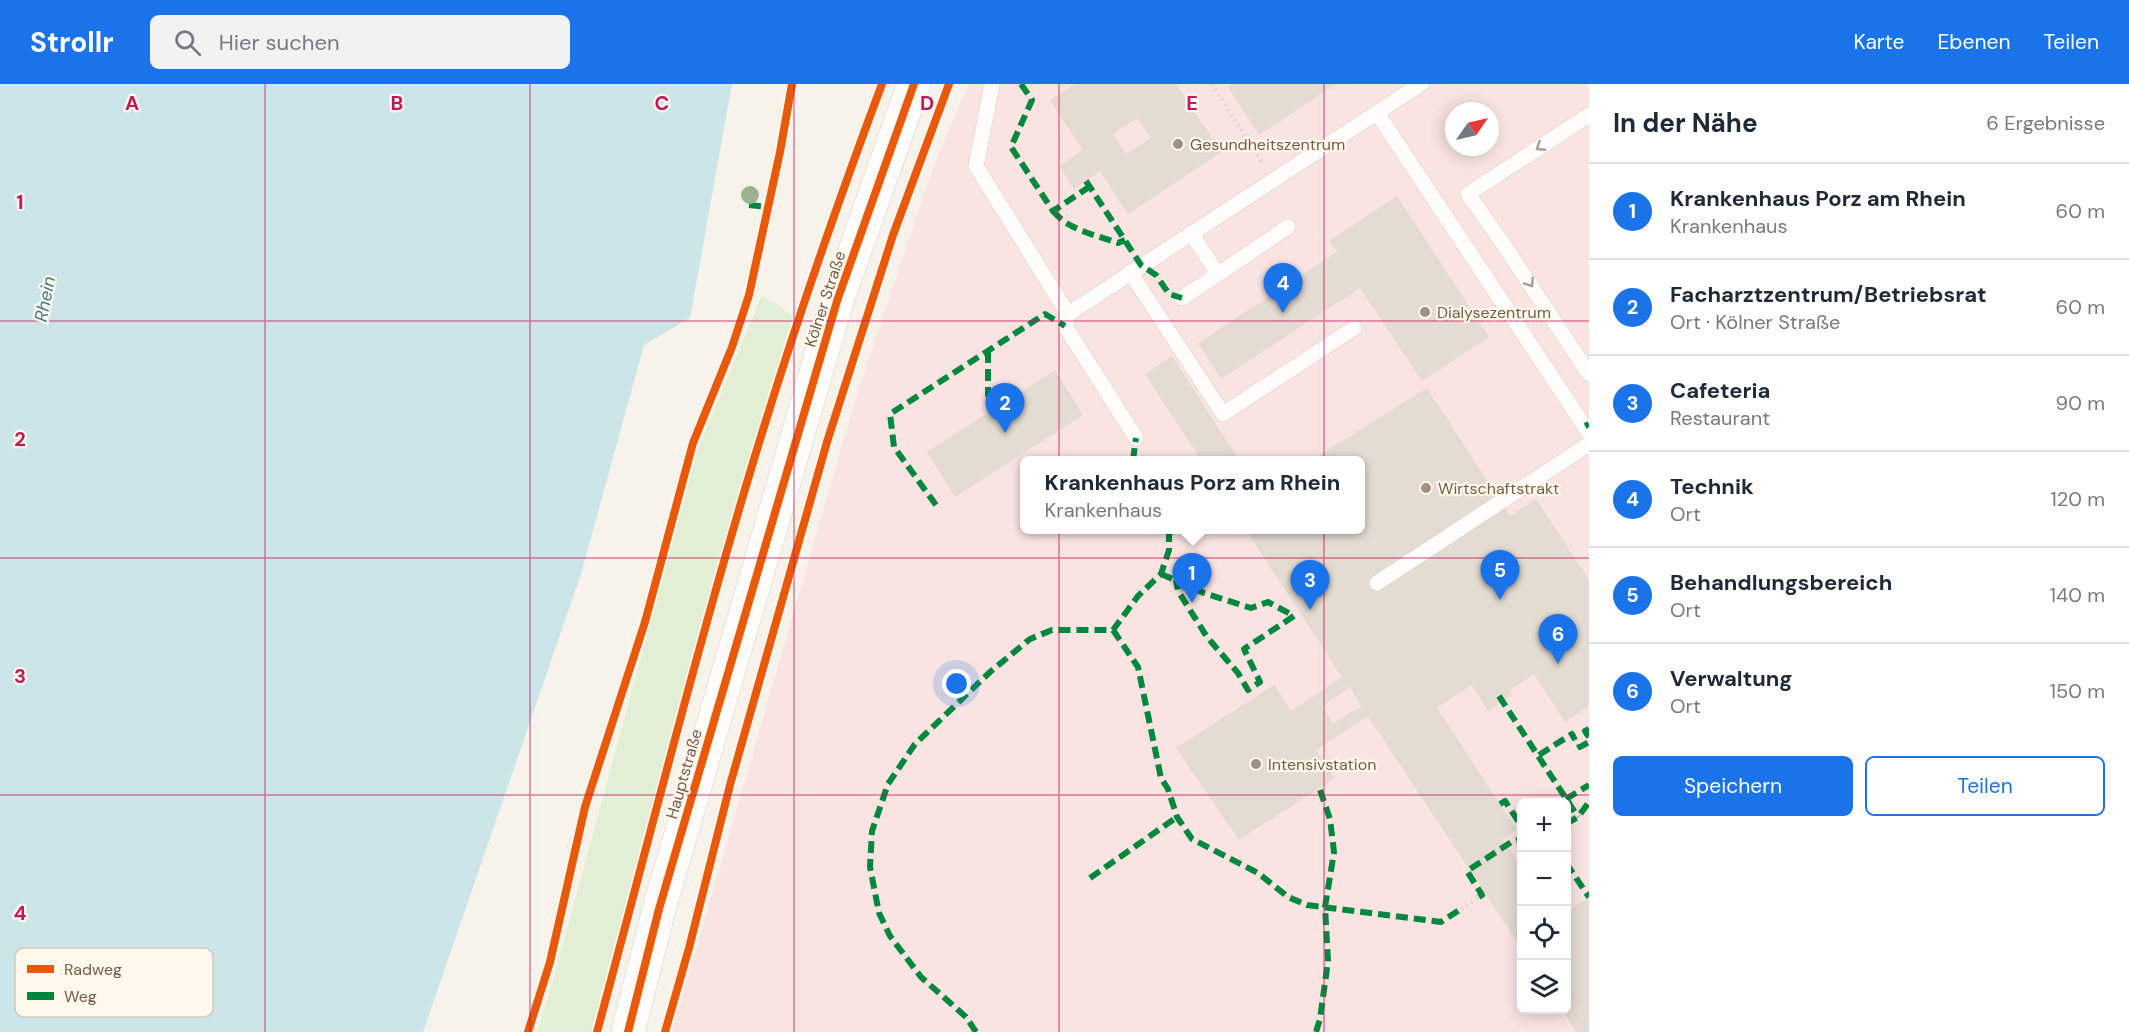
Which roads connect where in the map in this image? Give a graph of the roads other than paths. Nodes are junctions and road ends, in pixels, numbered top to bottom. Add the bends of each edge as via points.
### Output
1 (914, 84) edge
2 (992, 84) edge
3 (1421, 84) edge
4 (1377, 113) junction
5 (1589, 116) edge
6 (1288, 227) dead end
7 (1191, 233) junction
8 (1130, 272) junction
9 (1218, 274) junction
10 (1182, 298) dead end
11 (1068, 314) junction
12 (1354, 328) dead end
13 (1589, 374) edge
14 (1589, 433) edge
15 (1136, 438) dead end
16 (1589, 444) edge
17 (771, 524) joint
18 (1377, 583) dead end
19 (628, 1032) edge

1 - 17 main road, Kölner Straße via 837,301
2 - 11 lane via 976,166
3 - 4 lane
4 - 7 lane
4 - 14 lane
5 -> 13 lane via 1468,194
6 - 9 lane
7 - 8 lane
7 - 9 lane
8 - 11 lane
8 - 12 lane via 1223,414
9 - 10 lane
11 - 15 lane via 1065,326
16 - 18 lane
17 - 19 main road, Hauptstraße via 659,909

